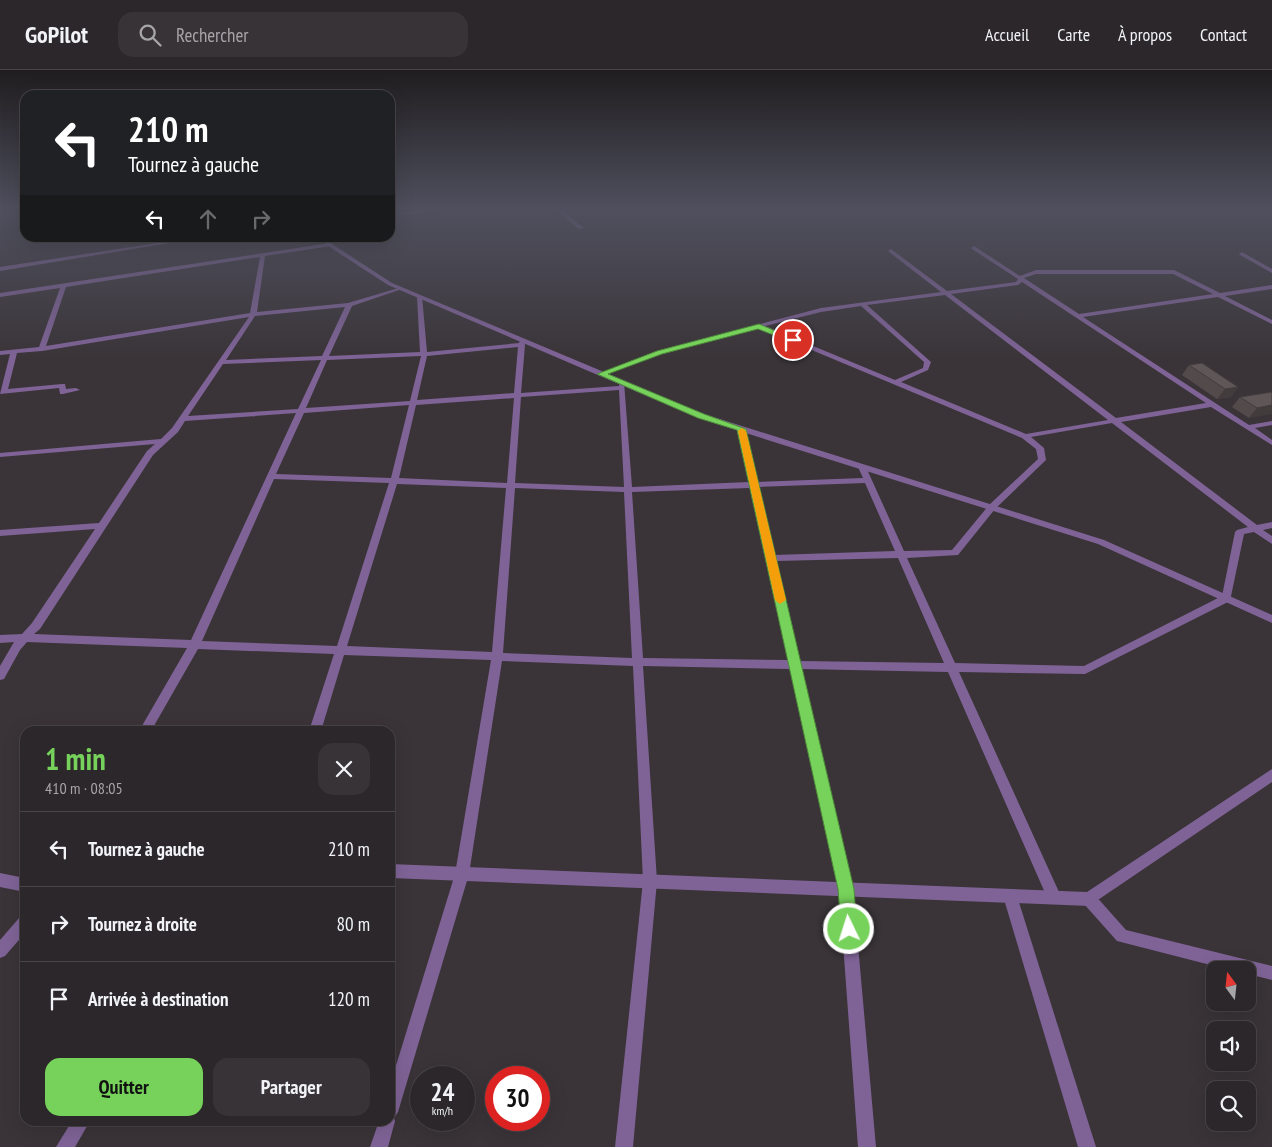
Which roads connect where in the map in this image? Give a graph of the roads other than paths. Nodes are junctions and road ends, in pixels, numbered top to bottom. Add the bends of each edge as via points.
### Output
1 (62, 259) edge
2 (235, 259) edge
3 (262, 259) edge
4 (353, 259) edge
5 (902, 259) edge
6 (991, 259) edge
7 (1251, 259) edge
8 (0, 269) edge
9 (1272, 271) edge
10 (1021, 279) junction
11 (64, 285) junction
12 (1272, 287) edge
13 (400, 288) junction
14 (946, 293) junction
15 (0, 295) edge
16 (1219, 295) junction
17 (420, 297) junction
18 (862, 304) junction
19 (349, 305) junction
20 (254, 315) junction
21 (1077, 316) junction
22 (1272, 322) edge
23 (759, 326) junction
24 (522, 343) junction
25 (42, 349) junction
26 (14, 352) junction
27 (0, 353) edge
28 (424, 354) junction
29 (326, 358) junction
30 (221, 362) junction
31 (601, 374) junction
32 (896, 382) junction
33 (621, 386) junction
34 (76, 390) dead end
35 (2, 392) edge
36 (518, 396) junction
37 (413, 403) junction
38 (1213, 404) junction
39 (301, 411) junction
40 (182, 419) junction
41 (1114, 421) junction
42 (1272, 423) edge
43 (1248, 427) junction
44 (741, 429) junction
45 (1025, 436) junction
46 (164, 441) junction
47 (1272, 443) edge
48 (0, 455) edge
49 (862, 467) junction
50 (272, 476) junction
51 (868, 480) junction
52 (394, 481) junction
53 (754, 485) junction
54 (511, 486) junction
55 (628, 490) junction
56 (992, 508) junction
57 (1272, 525) edge
58 (102, 526) junction
59 (1255, 529) junction
60 (0, 534) edge
61 (1272, 542) edge
62 (901, 554) junction
63 (771, 558) junction
64 (1227, 598) junction
65 (1272, 619) edge
66 (24, 638) junction
67 (0, 639) edge
68 (195, 644) junction
69 (341, 650) junction
70 (497, 656) junction
71 (637, 662) junction
72 (795, 665) junction
73 (952, 668) junction
74 (0, 676) edge
75 (148, 726) edge
76 (317, 726) edge
77 (1272, 775) edge
78 (395, 871) edge
79 (462, 874) junction
80 (0, 880) edge
81 (650, 882) junction
82 (20, 884) edge
83 (846, 889) junction
84 (1010, 896) junction
85 (1054, 897) junction
86 (1089, 899) junction
87 (20, 928) edge
88 (0, 951) edge
89 (1272, 973) edge
90 (395, 1095) edge
91 (79, 1126) edge
92 (385, 1126) edge
93 (66, 1147) edge
94 (379, 1147) edge
95 (624, 1147) edge
96 (867, 1147) edge
97 (1087, 1147) edge

1 - 8 street
2 - 11 street
3 - 20 street
4 - 13 street
5 - 14 street
6 - 10 street
7 - 9 street
10 - 14 street via 1018,283
10 - 16 street via 1036,272 1058,270 1174,272
10 - 21 street
11 - 15 street
11 - 25 street
12 - 16 street
13 - 17 street
13 - 19 street
14 - 18 street
14 - 41 street
16 - 21 street
16 - 22 street
17 - 24 street
17 - 28 street
18 - 23 street via 821,310
18 - 32 street via 928,362 926,369
19 - 20 street
19 - 29 street
20 - 25 street
20 - 30 street
21 - 38 street
23 - 31 street via 659,352
23 - 32 street
24 - 28 street
24 - 31 street
24 - 36 street
25 - 26 street
26 - 27 street
26 - 35 street
28 - 29 street
28 - 37 street
29 - 30 street
29 - 39 street
30 - 40 street
31 - 33 street
32 - 45 street
33 - 36 street
33 - 44 street
33 - 55 street
34 - 35 street via 63,392 62,386
36 - 37 street
36 - 54 street
37 - 39 street
37 - 52 street
38 - 41 street
38 - 43 street
39 - 40 street
39 - 50 street
40 - 46 street
41 - 45 street
41 - 59 street
42 - 43 street
43 - 47 street
44 - 49 street
44 - 53 street
45 - 56 street via 1040,448 1042,460
46 - 48 street
46 - 58 street via 150,453
49 - 51 street
49 - 56 street
50 - 52 street
50 - 68 street
51 - 53 street
51 - 62 street
52 - 54 street
52 - 69 street
53 - 55 street
53 - 63 street
54 - 55 street
54 - 70 street
55 - 71 street
56 - 62 street via 955,552
56 - 64 street via 1101,542
57 - 59 street
58 - 60 street
58 - 66 street via 36,626
59 - 61 street
59 - 64 street via 1240,532
62 - 63 street
62 - 73 street
63 - 72 street
64 - 65 street
64 - 73 street via 1085,670
66 - 67 street
66 - 68 street
66 - 74 street
68 - 69 street
68 - 75 street
69 - 70 street
69 - 76 street
70 - 71 street
70 - 79 street
71 - 72 street
71 - 81 street
72 - 73 street
72 - 83 street
73 - 85 street
77 - 86 street
78 - 79 street
79 - 81 street
79 - 90 street
80 - 82 street
81 - 83 street
81 - 95 street
83 - 84 street
83 - 96 street
84 - 85 street
84 - 97 street
85 - 86 street
86 - 89 street via 1122,936
87 - 88 street
91 - 93 street
92 - 94 street

